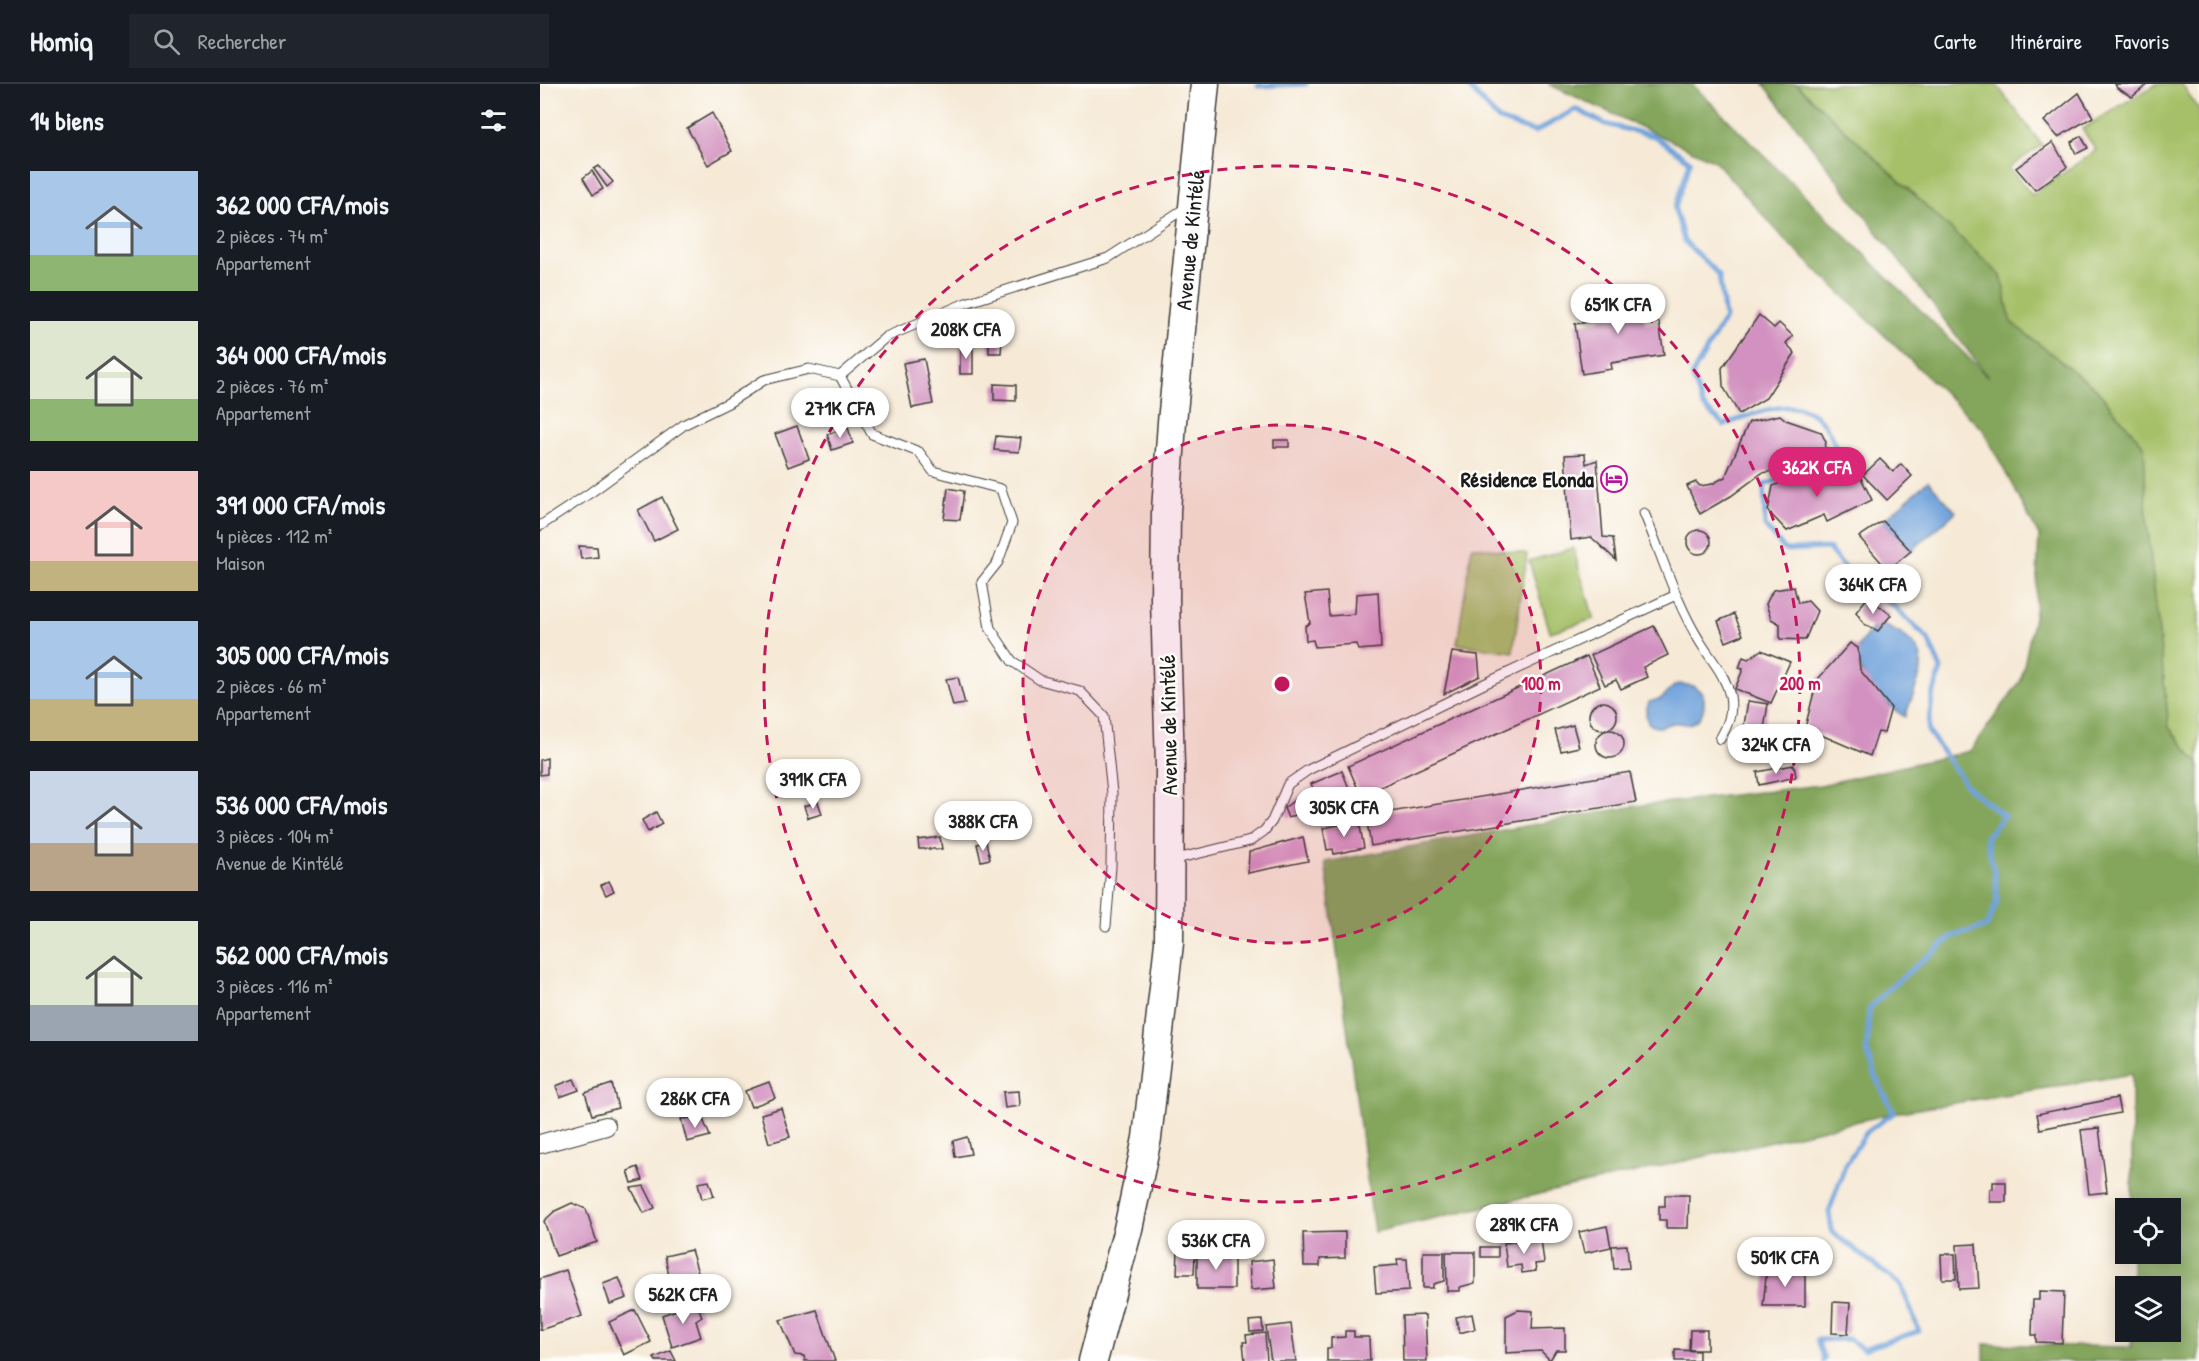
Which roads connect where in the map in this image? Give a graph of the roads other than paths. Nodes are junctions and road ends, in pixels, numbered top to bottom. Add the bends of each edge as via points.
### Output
1 (1205, 84) edge
2 (1194, 202) junction
3 (840, 376) junction
4 (1644, 513) dead end
5 (540, 526) edge
6 (1676, 595) junction
7 (1720, 739) dead end
8 (1170, 860) junction
9 (1107, 926) dead end
10 (606, 1126) dead end
11 (540, 1144) edge
12 (1094, 1361) edge

1 - 2 main road, Avenue de Kintélé
2 - 3 lane via 1108,258 966,303 886,337
2 - 8 main road, Avenue de Kintélé via 1166,511
3 - 5 lane via 809,369 764,380 685,424
3 - 9 lane via 872,434 919,452 933,471 1001,489 1012,523 998,562 982,582 990,628 1012,661 1040,680 1080,691 1104,716 1112,793
4 - 6 lane
6 - 7 lane via 1699,640 1723,674 1730,697 1730,721
6 - 8 lane via 1308,770 1288,784 1272,821 1250,841
8 - 12 main road, Avenue de Kintélé via 1169,943 1147,1138
10 - 11 street

